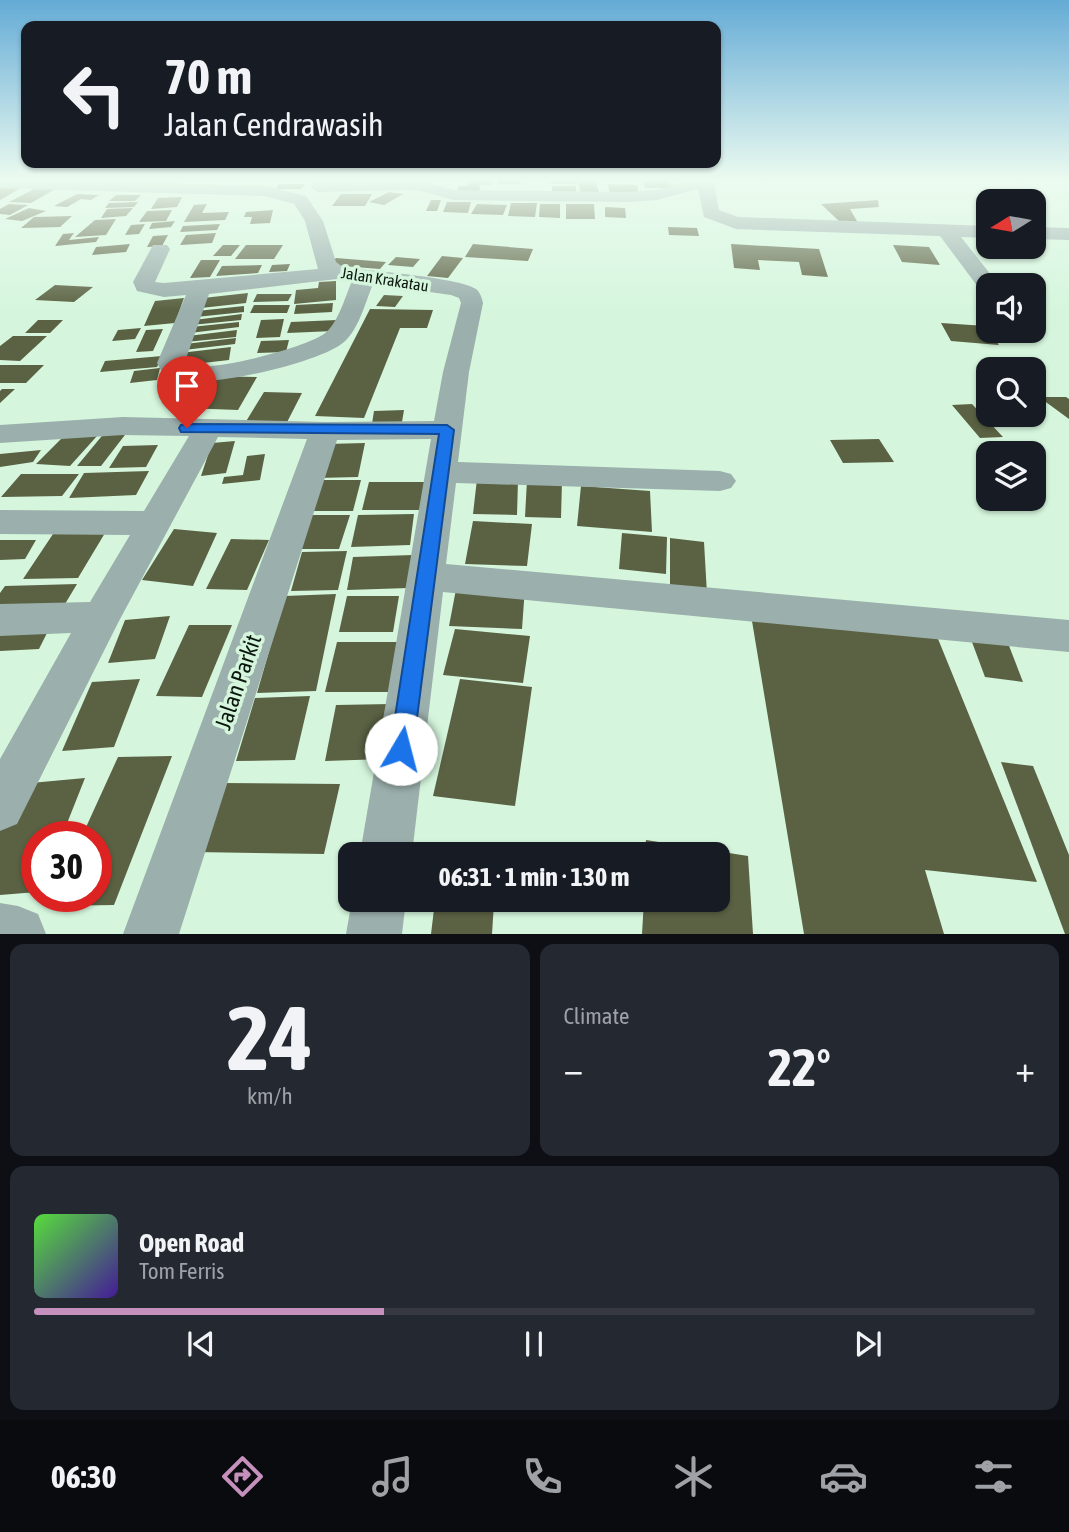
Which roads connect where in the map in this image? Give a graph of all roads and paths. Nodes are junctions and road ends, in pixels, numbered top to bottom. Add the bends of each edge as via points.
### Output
1 (314, 223) edge
2 (735, 223) edge
3 (946, 230) junction
4 (976, 231) edge
5 (1046, 233) edge
6 (1069, 234) edge
7 (160, 249) dead end
8 (337, 273) junction
9 (979, 273) edge
10 (365, 277) junction
11 (200, 288) junction
12 (208, 429) junction
13 (325, 430) junction
14 (447, 430) junction
15 (0, 434) edge
16 (441, 472) junction
17 (720, 481) dead end
18 (0, 522) edge
19 (154, 523) junction
20 (426, 576) junction
21 (100, 617) junction
22 (0, 620) edge
23 (1069, 636) edge
24 (0, 807) edge
25 (388, 842) edge
26 (377, 912) edge
27 (0, 931) edge
28 (18, 933) edge
29 (150, 933) edge
30 (374, 933) edge

1 - 8 street, Jalan Krakatau via 326,265
2 - 3 street
3 - 4 street
3 - 9 street
5 - 6 street
7 - 11 street via 145,276 145,286
8 - 10 street, Jalan Krakatau
8 - 11 street
10 - 11 street via 336,338 313,350 229,370 180,373 170,363
10 - 14 street, Jalan Krakatau via 469,294 472,303
12 - 13 street
12 - 15 street via 123,426
12 - 19 street
13 - 14 street
13 - 29 street, Jalan Parkit
14 - 16 street
16 - 17 street
16 - 20 street
18 - 19 street
19 - 21 street
20 - 23 street
20 - 25 street
21 - 22 street
21 - 24 street
26 - 30 street
27 - 28 street

